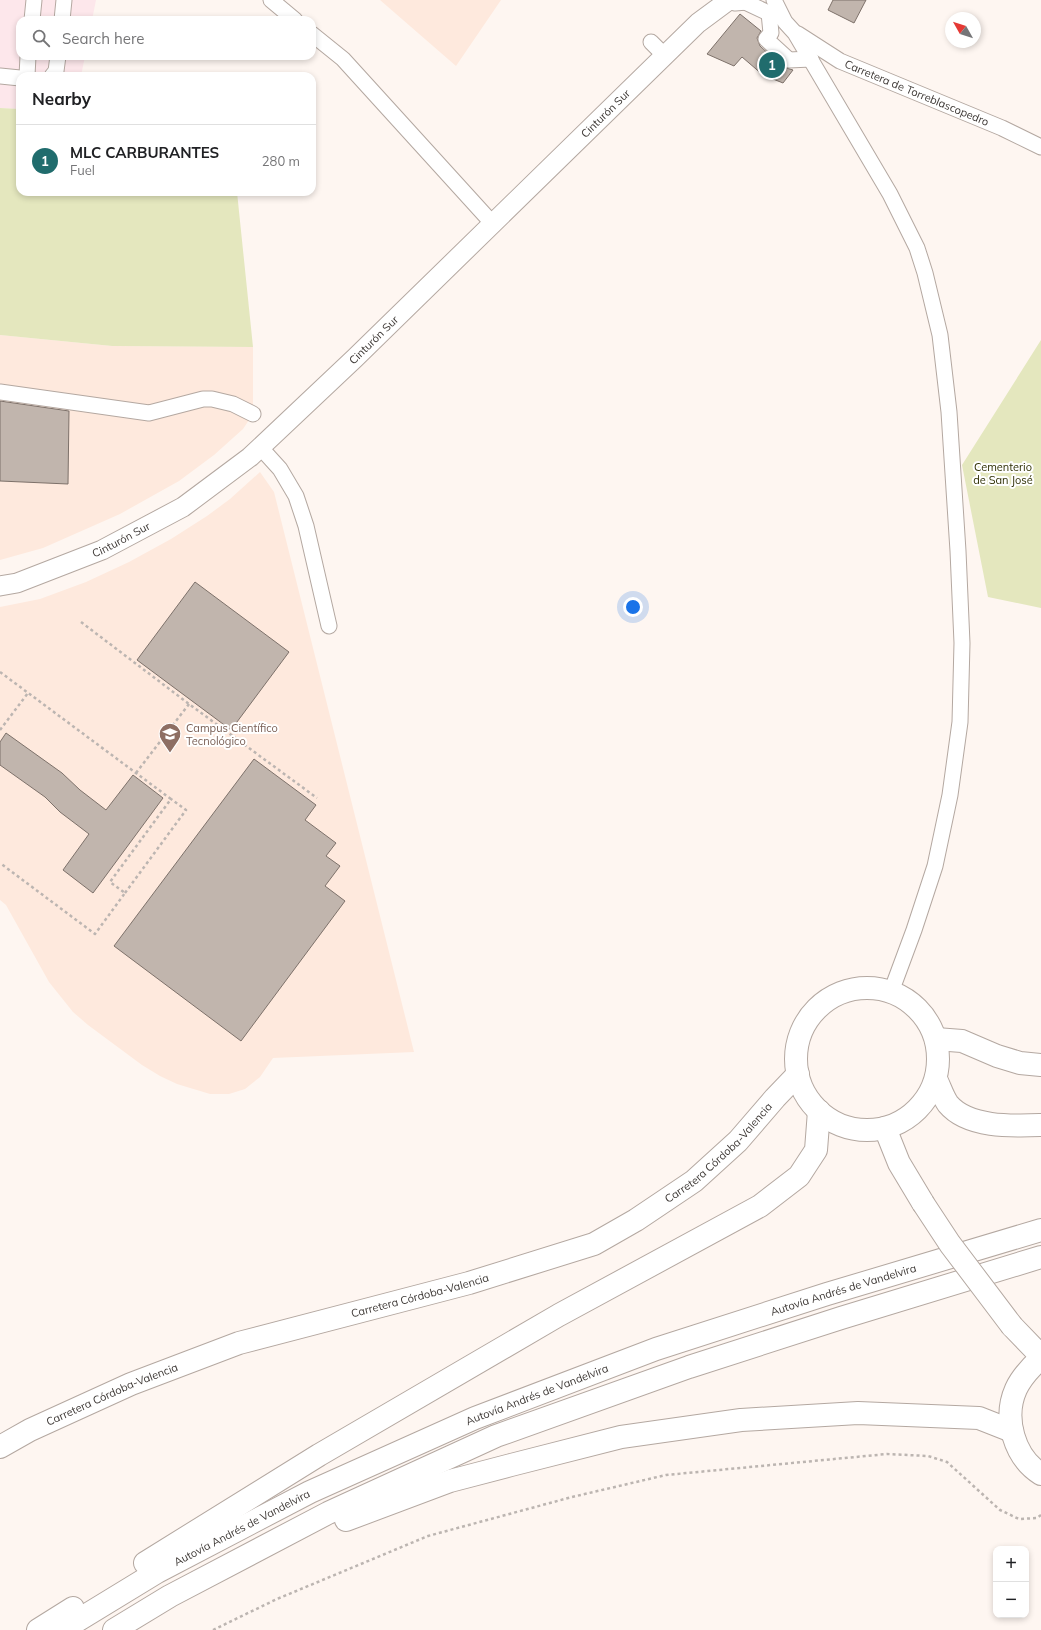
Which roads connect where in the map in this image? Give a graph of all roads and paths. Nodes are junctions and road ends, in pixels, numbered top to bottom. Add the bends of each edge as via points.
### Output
1 (34, 0) edge
2 (64, 0) edge
3 (271, 0) edge
4 (709, 0) edge
5 (737, 0) edge
6 (772, 7) edge
7 (32, 16) edge
8 (62, 16) edge
9 (290, 16) edge
10 (698, 22) junction
11 (790, 27) junction
12 (316, 37) edge
13 (651, 42) dead end
14 (665, 56) junction
15 (811, 59) junction
16 (28, 60) edge
17 (57, 60) edge
18 (27, 72) edge
19 (55, 72) edge
20 (0, 76) edge
21 (16, 78) edge
22 (1041, 147) edge
23 (493, 224) junction
24 (0, 392) edge
25 (253, 414) dead end
26 (260, 447) junction
27 (0, 586) edge
28 (81, 622) dead end
29 (329, 626) dead end
30 (0, 672) edge
31 (28, 693) junction
32 (189, 704) junction
33 (0, 730) edge
34 (136, 773) junction
35 (318, 798) dead end
36 (171, 799) junction
37 (0, 863) edge
38 (125, 893) junction
39 (891, 992) junction
40 (936, 1039) junction
41 (1041, 1064) edge
42 (798, 1074) junction
43 (936, 1079) junction
44 (819, 1111) junction
45 (1041, 1125) edge
46 (885, 1128) junction
47 (1041, 1230) edge
48 (1041, 1257) edge
49 (1041, 1357) edge
50 (1012, 1431) junction
51 (0, 1447) edge
52 (1041, 1474) edge
53 (1041, 1515) edge
54 (216, 1571) junction
55 (38, 1630) edge
56 (62, 1630) edge
57 (114, 1630) edge
58 (213, 1630) edge

1 - 7 street
2 - 8 street
3 - 9 street
4 - 10 main road, Cinturón Sur
5 - 6 street, Carretera de Torreblascopedro
5 - 10 main road, Cinturón Sur
6 - 11 street, Carretera de Torreblascopedro
6 - 15 street via 770,33 766,39 770,45 789,60
10 - 14 main road, Cinturón Sur
11 - 15 street
11 - 22 street, Carretera de Torreblascopedro via 840,61 1002,128
12 - 23 street via 344,59
13 - 14 street
14 - 23 main road, Cinturón Sur
15 - 39 street via 890,194 917,248 940,335 949,412 962,642 960,722 950,795 935,866
16 - 18 street
17 - 19 street
20 - 21 street
23 - 26 main road, Cinturón Sur
24 - 25 street via 149,413 212,399 233,404
26 - 27 main road, Cinturón Sur via 183,507 102,550 17,583
26 - 29 street via 280,469 296,496 306,526
28 - 32 path
30 - 31 path
31 - 33 path
31 - 34 path
32 - 34 path
32 - 35 path
34 - 36 path
36 - 38 path via 110,882
36 - 38 path via 186,810
37 - 38 path via 95,934
39 - 40 highway via 906,999 919,1010
39 - 42 highway via 873,988 854,989 836,995 820,1006 808,1020 800,1037 796,1056
40 - 41 highway via 962,1042 1020,1063
40 - 43 highway via 939,1059
42 - 44 highway via 802,1088
42 - 51 highway, Carretera Córdoba-Valencia via 738,1141 694,1181 636,1220 594,1244 469,1283 239,1343 131,1384 30,1430
43 - 45 highway via 948,1104 962,1116 977,1121 1014,1126
43 - 46 highway via 928,1096 917,1110 902,1121
44 - 46 highway via 833,1122 850,1128
44 - 55 highway via 816,1150 799,1176 760,1206 560,1315 319,1455
46 - 49 highway, bridge via 899,1163 950,1244 1012,1326
47 - 56 highway, Autovía Andrés de Vandelvira via 827,1294 656,1349 475,1418 310,1492 157,1572
48 - 54 highway via 689,1367 496,1436 328,1513
49 - 50 highway via 1026,1372 1016,1390 1011,1410
50 - 52 highway via 1020,1452 1034,1470
50 - 54 highway via 979,1418 858,1413 741,1420 621,1437 450,1481
53 - 58 path via 1037,1518 1019,1519 1000,1510 947,1462 928,1456 887,1454 666,1475 572,1497 428,1536 277,1599
54 - 57 highway

